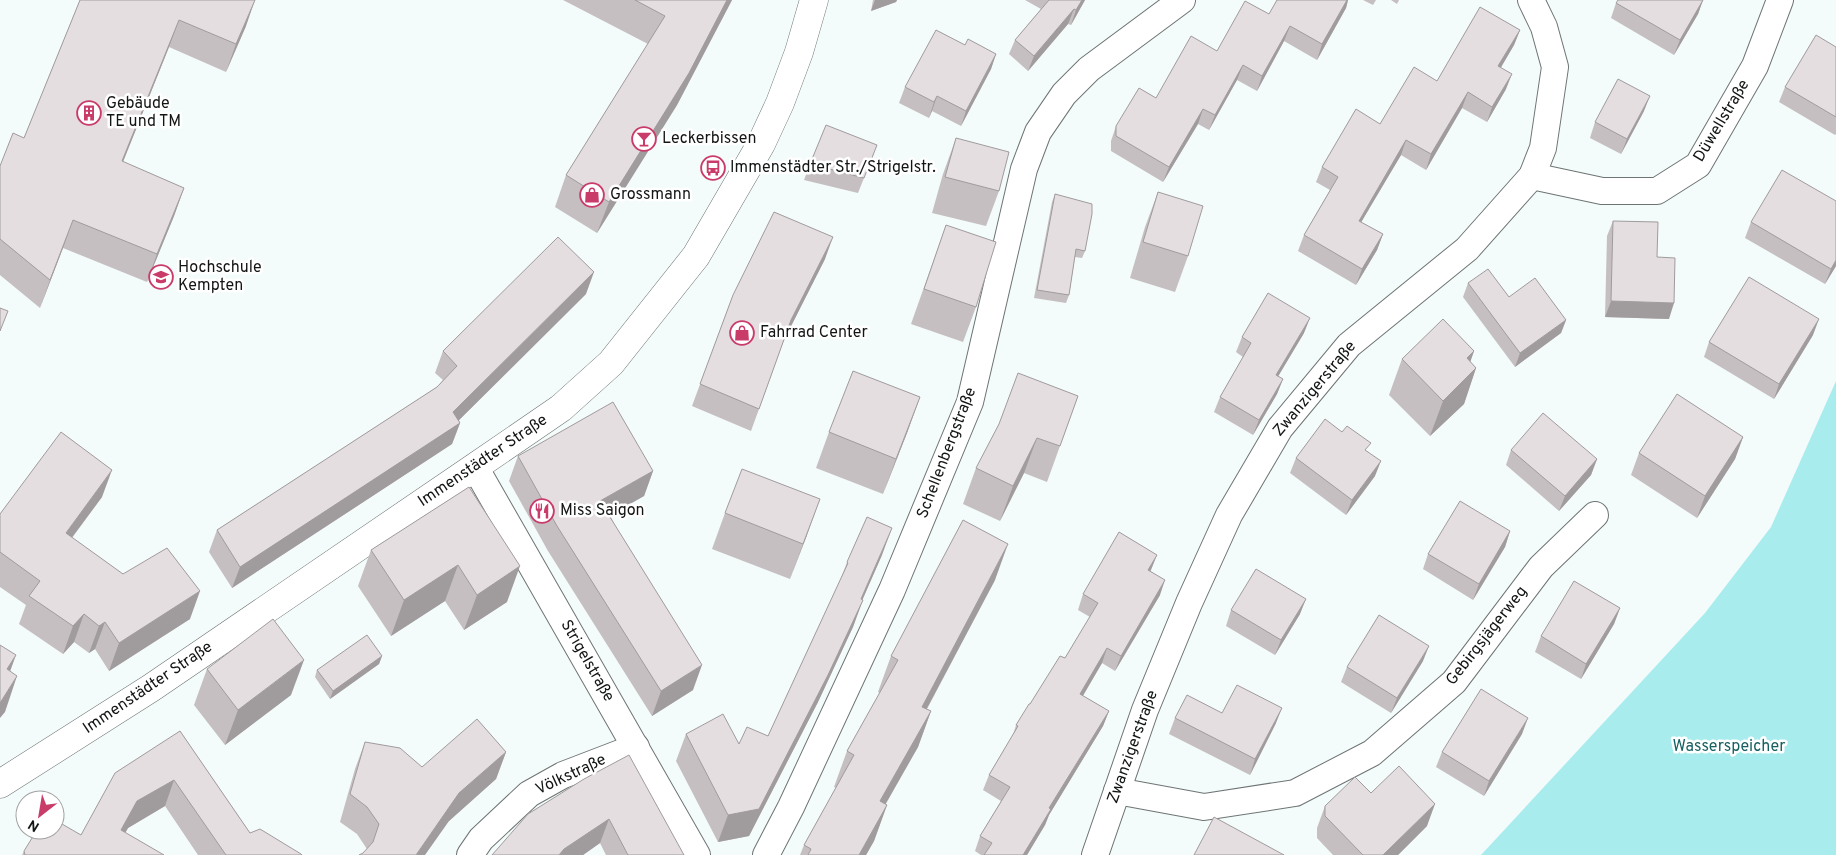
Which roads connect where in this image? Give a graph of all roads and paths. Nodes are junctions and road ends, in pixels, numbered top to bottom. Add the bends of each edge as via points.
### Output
1 (814, 0) edge
2 (1182, 0) edge
3 (1531, 0) edge
4 (1780, 0) edge
5 (1532, 176) junction
6 (475, 468) junction
7 (1595, 515) dead end
8 (636, 747) junction
9 (0, 784) edge
10 (1117, 791) junction
11 (470, 855) edge
12 (697, 855) edge
13 (766, 855) edge
14 (1095, 855) edge

1 - 6 street, Immenstädter Straße via 780,103 761,144 696,256 611,363 561,408
2 - 13 street, Schellenbergstraße via 1089,69 1064,94 1038,132 1024,169 970,402 892,590
3 - 5 street, Zwanzigerstraße via 1544,27 1554,67 1543,148
4 - 5 street, Düwellstraße via 1755,66 1698,165 1657,191 1602,191
5 - 10 street, Zwanzigerstraße via 1467,249 1349,345 1280,428 1229,515 1189,603 1145,710
6 - 8 street, Strigelstraße
6 - 9 street, Immenstädter Straße via 151,688
7 - 10 street, Gebirgsjägerweg via 1541,567 1454,682 1372,753 1295,793 1204,807
8 - 11 street, Völkstraße via 563,775 529,794 481,839
8 - 12 street, Strigelstraße
10 - 14 street, Zwanzigerstraße

